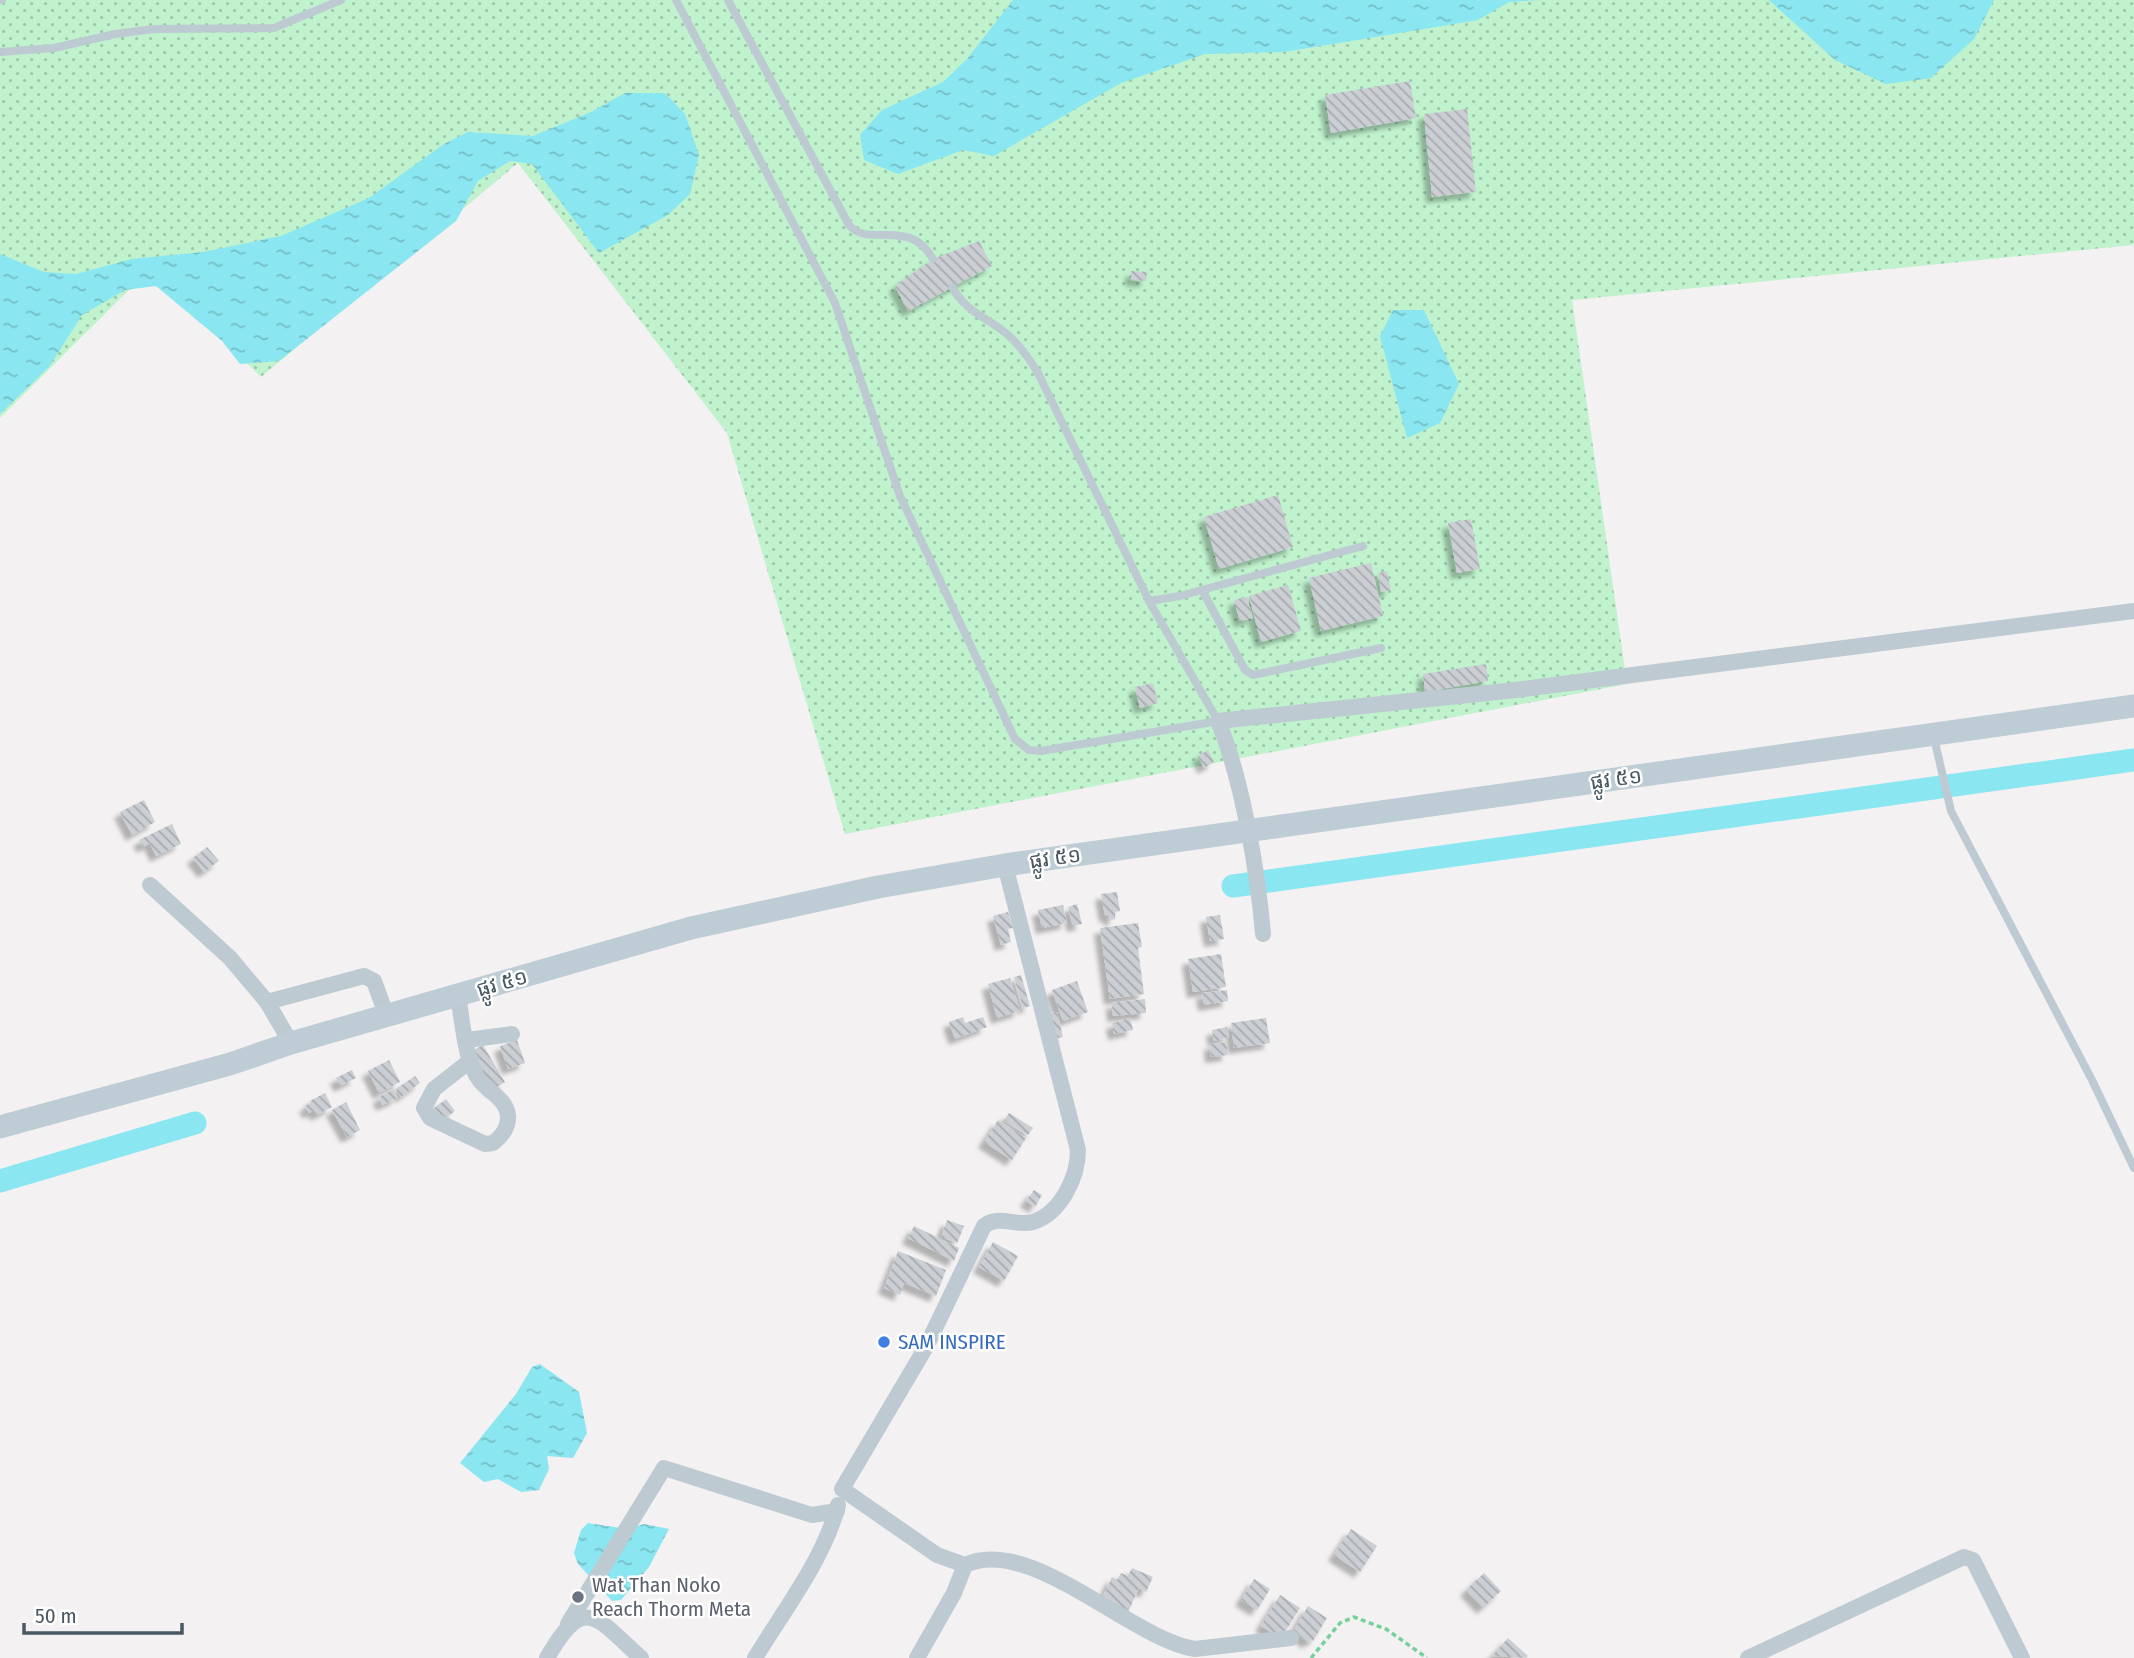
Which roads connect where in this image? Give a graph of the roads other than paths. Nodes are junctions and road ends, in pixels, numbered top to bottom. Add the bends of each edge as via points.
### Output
1 (341, 0) edge
2 (676, 0) edge
3 (728, 0) edge
4 (0, 52) edge
5 (933, 259) dead end
6 (952, 287) dead end
7 (1363, 546) dead end
8 (1202, 590) junction
9 (1149, 601) junction
10 (2134, 611) edge
11 (1381, 649) dead end
12 (2134, 706) edge
13 (1218, 721) junction
14 (1933, 734) junction
15 (1246, 824) junction
16 (1005, 865) junction
17 (150, 885) dead end
18 (1263, 934) dead end
19 (458, 996) junction
20 (269, 1005) junction
21 (383, 1008) junction
22 (285, 1034) junction
23 (512, 1034) dead end
24 (467, 1040) junction
25 (471, 1059) junction
26 (0, 1127) edge
27 (2134, 1168) edge
28 (842, 1489) junction
29 (837, 1511) junction
30 (965, 1565) junction
31 (568, 1624) junction
32 (1291, 1638) dead end
33 (547, 1658) edge
34 (641, 1658) edge
35 (755, 1658) edge
36 (917, 1658) edge
37 (1748, 1658) edge
38 (2022, 1658) edge

1 - 4 lane via 274,27 143,30 54,48
2 - 13 lane via 835,303 900,496 1015,739 1029,750 1041,751
3 - 5 lane via 849,225 859,232 911,236
6 - 9 lane via 971,313 1020,345 1038,373
7 - 8 lane
8 - 9 lane
8 - 11 lane via 1245,670 1253,675
9 - 13 lane
10 - 13 street via 1507,691
12 - 14 main road, ផ្លូវ ៥១
13 - 15 street
14 - 15 main road, ផ្លូវ ៥១
14 - 27 lane via 1951,811
15 - 16 main road, ផ្លូវ ៥១
15 - 18 street
16 - 19 main road, ផ្លូវ ៥១ via 691,928
16 - 28 street via 1078,1150 1078,1168 1061,1199 1042,1216 1032,1222 995,1220 984,1226 926,1348
17 - 20 street via 210,938
19 - 21 main road, ផ្លូវ ៥១
19 - 24 street
20 - 21 street via 364,976 374,981
20 - 22 street
21 - 22 main road, ផ្លូវ ៥១
22 - 26 main road, ផ្លូវ ៥១ via 230,1064
23 - 24 street
24 - 25 street
25 - 25 street via 480,1081 499,1098 508,1115 505,1131 493,1143 485,1144 430,1118 424,1108 434,1089
28 - 29 street
28 - 30 street via 937,1555
29 - 31 street via 812,1515 664,1468
29 - 35 street
30 - 32 street via 990,1559 1063,1581 1148,1633 1180,1647
30 - 36 street
31 - 33 street
31 - 34 street via 582,1617 598,1620
37 - 38 street via 1964,1557 1973,1560

